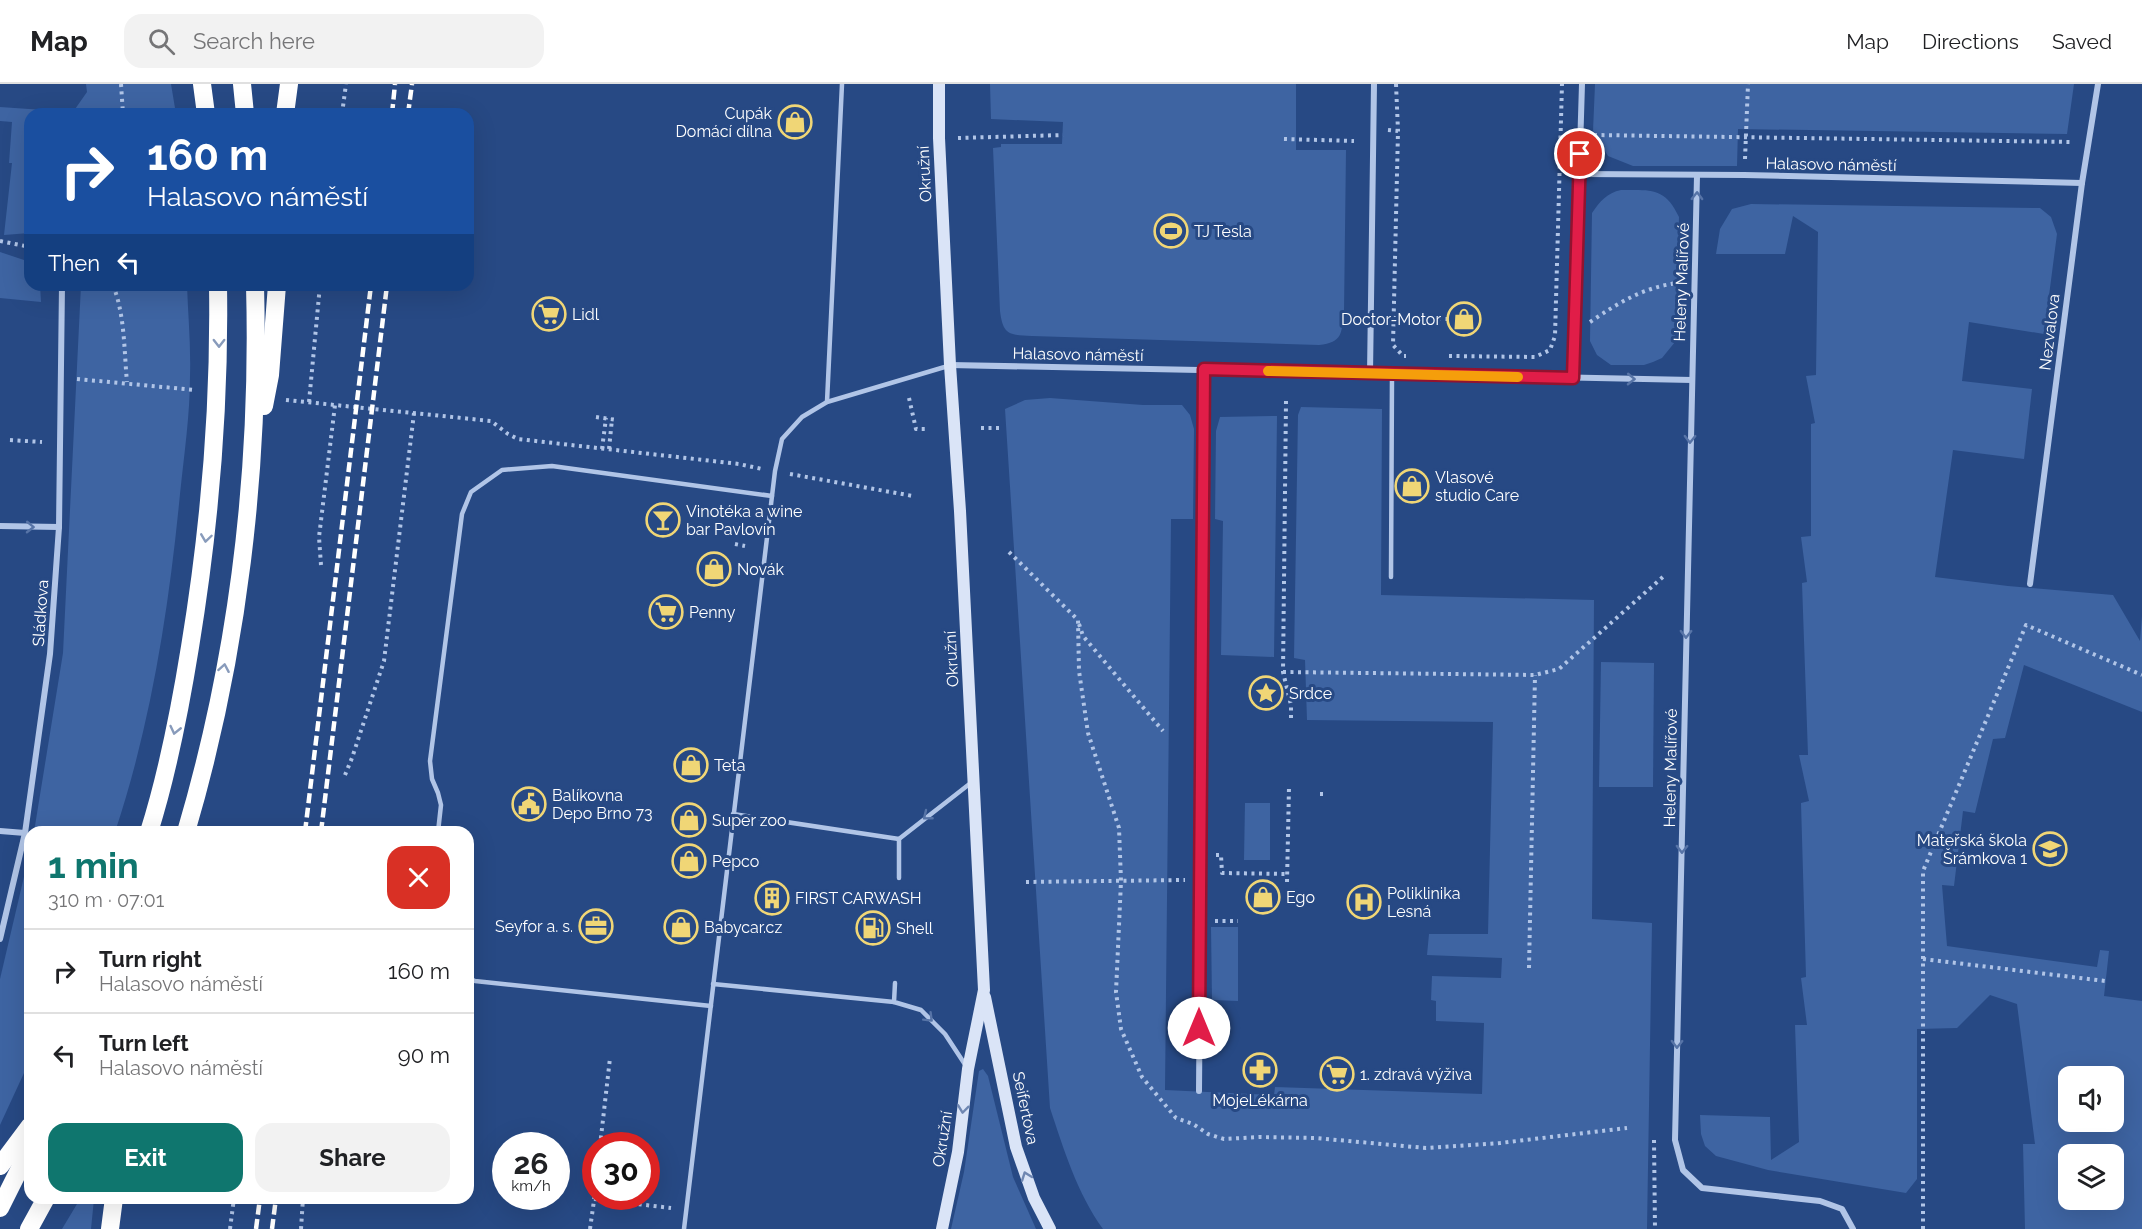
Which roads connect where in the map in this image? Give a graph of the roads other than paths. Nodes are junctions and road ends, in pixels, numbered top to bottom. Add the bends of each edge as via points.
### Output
1 (202, 84) edge
2 (242, 84) edge
3 (289, 84) edge
4 (842, 84) edge
5 (939, 84) edge
6 (1374, 84) edge
7 (1582, 84) edge
8 (2098, 84) edge
9 (205, 108) edge
10 (244, 108) edge
11 (286, 108) edge
12 (1579, 174) junction
13 (1697, 176) junction
14 (2082, 183) junction
15 (62, 291) edge
16 (218, 291) edge
17 (255, 291) edge
18 (277, 291) edge
19 (950, 365) junction
20 (1204, 369) junction
21 (1370, 374) junction
22 (1392, 374) junction
23 (1573, 378) junction
24 (1692, 380) junction
25 (827, 402) junction
26 (251, 470) junction
27 (772, 496) junction
28 (0, 526) edge
29 (59, 527) junction
30 (1391, 577) dead end
31 (2030, 584) dead end
32 (974, 780) junction
33 (199, 787) junction
34 (733, 814) junction
35 (26, 826) edge
36 (151, 826) edge
37 (188, 826) edge
38 (195, 826) edge
39 (439, 826) edge
40 (0, 831) edge
41 (24, 833) edge
42 (24, 837) edge
43 (899, 839) junction
44 (899, 878) dead end
45 (0, 939) edge
46 (474, 981) edge
47 (895, 983) dead end
48 (713, 984) junction
49 (984, 990) junction
50 (894, 1002) junction
51 (711, 1006) junction
52 (968, 1069) junction
53 (1199, 1091) dead end
54 (24, 1134) edge
55 (24, 1160) edge
56 (0, 1166) edge
57 (43, 1204) edge
58 (113, 1204) edge
59 (0, 1208) edge
60 (29, 1229) edge
61 (110, 1229) edge
62 (684, 1229) edge
63 (942, 1229) edge
64 (1050, 1229) edge
65 (1853, 1229) edge

1 - 9 highway
2 - 10 highway
3 - 11 highway
4 - 25 lane
5 - 19 street, Okružní
6 - 21 street
7 - 12 street
8 - 14 street, Nezvalova
12 - 13 street, Halasovo náměstí
12 - 23 street
13 - 14 street, Halasovo náměstí
24 -> 13 street, Heleny Malířové
14 - 31 street, Nezvalova
15 - 29 street, Sládkova
16 -> 36 highway via 215,445 209,520 181,704
17 - 26 highway
18 - 26 highway via 270,375
19 - 20 street, Halasovo náměstí
19 - 25 lane
19 - 32 street, Okružní
20 - 21 street, Halasovo náměstí
20 - 53 street
21 - 22 street, Halasovo náměstí
22 - 23 street, Halasovo náměstí
22 - 30 lane
23 -> 24 street, Halasovo náměstí
24 -> 65 street, Heleny Malířové via 1675,1140 1683,1170 1702,1188 1820,1201 1842,1209
25 - 27 lane via 802,417 782,439
33 -> 26 highway via 236,604
27 - 34 lane
27 - 39 lane via 552,466 502,470 471,492 462,514 430,761 441,805
28 -> 29 street
29 - 35 street, Sládkova via 50,654
32 -> 43 lane
32 - 49 street, Okružní
33 - 37 highway
33 - 38 highway
34 - 43 lane
34 - 48 lane
40 - 41 street
42 - 45 street, Sládkova
43 - 44 lane
46 - 51 lane
47 - 50 lane
48 - 50 lane
48 - 51 lane
49 - 52 street, Okružní
64 -> 49 street, Seifertova via 1016,1147
50 -> 52 lane via 921,1010 945,1034
51 - 62 lane
52 -> 63 street, Okružní via 958,1152
54 - 56 highway
55 - 59 highway
57 - 60 highway
58 - 61 highway

